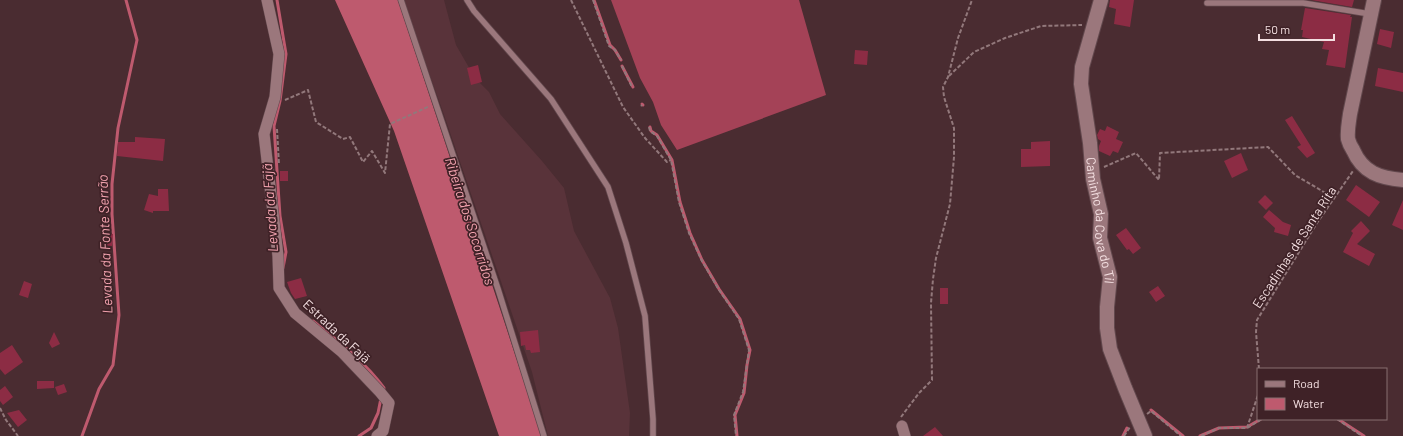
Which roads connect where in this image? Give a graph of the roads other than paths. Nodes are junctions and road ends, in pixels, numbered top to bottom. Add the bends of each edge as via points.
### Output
1 (267, 0) edge
2 (400, 0) edge
3 (466, 0) edge
4 (1101, 0) edge
5 (1374, 0) edge
6 (1207, 3) dead end
7 (1371, 14) junction
8 (1403, 180) edge
9 (377, 436) edge
10 (544, 436) edge
11 (653, 436) edge
12 (1145, 436) edge

1 - 9 street, Estrada da Fajã via 279,54 275,97 264,134 278,256 279,288 295,313 342,352 389,404 383,431
2 - 10 lane via 498,289
3 - 11 lane via 551,99 608,187 645,316
4 - 12 street, Caminho da Cova do Til via 1082,67 1081,84 1092,172 1101,214 1100,238 1110,277 1107,321 1110,349
5 - 7 street
6 - 7 lane via 1302,3
7 - 8 street via 1350,114 1348,140 1359,162 1366,169 1376,175

